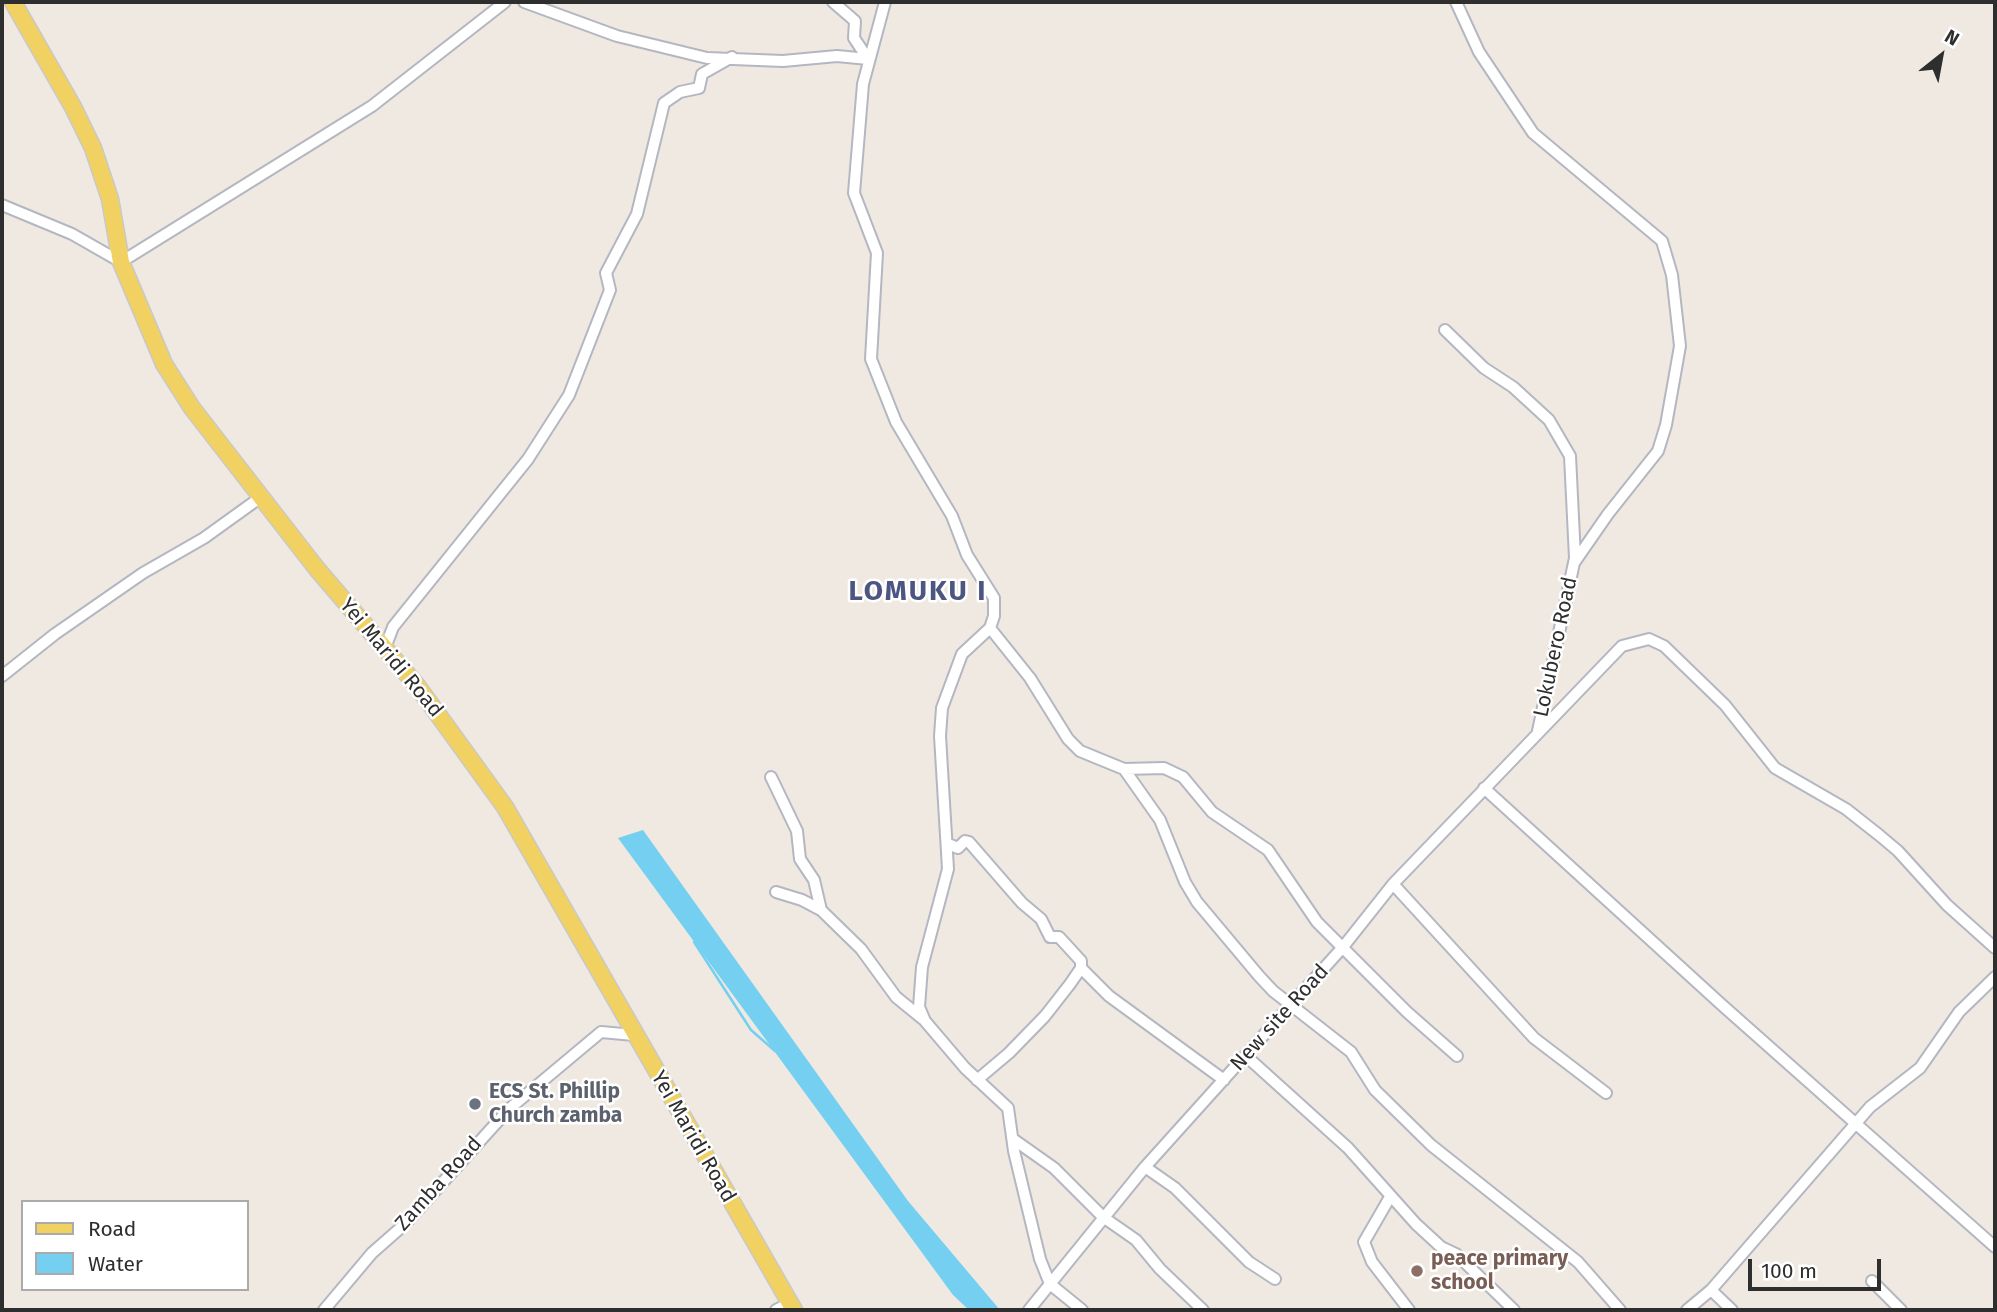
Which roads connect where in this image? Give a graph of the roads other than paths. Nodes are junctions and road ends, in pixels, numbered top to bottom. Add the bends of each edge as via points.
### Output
1 (13, 2) edge
2 (505, 2) edge
3 (524, 2) edge
4 (833, 2) edge
5 (885, 2) edge
6 (1456, 2) edge
7 (732, 57) junction
8 (868, 59) junction
9 (2, 205) edge
10 (121, 262) junction
11 (1445, 330) dead end
12 (261, 497) junction
13 (1574, 563) junction
14 (990, 628) junction
15 (385, 648) junction
16 (2, 676) edge
17 (1538, 732) junction
18 (1124, 769) junction
19 (771, 777) dead end
20 (1484, 788) junction
21 (948, 844) junction
22 (1393, 884) junction
23 (776, 892) dead end
24 (821, 911) junction
25 (1343, 947) junction
26 (1995, 948) edge
27 (1081, 968) junction
28 (1995, 977) edge
29 (1291, 1006) junction
30 (925, 1021) junction
31 (634, 1035) junction
32 (1457, 1055) dead end
33 (1246, 1056) junction
34 (977, 1080) junction
35 (1224, 1080) junction
36 (1606, 1093) dead end
37 (1857, 1125) junction
38 (1013, 1139) junction
39 (1145, 1167) junction
40 (1390, 1197) junction
41 (1104, 1217) junction
42 (1995, 1247) edge
43 (1275, 1279) dead end
44 (1872, 1282) dead end
45 (1050, 1284) junction
46 (1711, 1290) junction
47 (1194, 1301) junction
48 (787, 1308) edge
49 (324, 1310) edge
50 (1029, 1310) edge
51 (1082, 1310) edge
52 (1185, 1310) edge
53 (1203, 1310) edge
54 (1409, 1310) edge
55 (1514, 1310) edge
56 (1620, 1310) edge
57 (1687, 1310) edge
58 (1732, 1310) edge
59 (1901, 1310) edge

1 - 10 main road, Yei Maridi Road via 93,148 110,199
2 - 10 street via 372,106
3 - 7 street via 617,36 707,58
4 - 8 street via 855,21 854,38
5 - 8 street
6 - 13 street via 1479,52 1533,133 1661,241 1672,275 1680,346 1658,451
7 - 8 street
7 - 15 street via 702,74 699,88 680,92 664,103 637,214 606,273 610,290 569,395 527,459 393,627
8 - 14 street via 854,193 877,253 871,359 896,422 990,589 994,607
9 - 10 street via 72,233
10 - 12 main road, Yei Maridi Road via 163,364
11 - 13 street via 1549,420 1570,456
12 - 15 main road, Yei Maridi Road
12 - 16 street via 204,538 143,573
13 - 17 street, Lokubero Road
14 - 18 street via 1030,678 1068,739 1095,759
14 - 21 street via 962,654 942,708
15 - 31 main road, Yei Maridi Road via 505,807
17 - 20 street, New site Road
17 - 26 street, New site Road via 1622,646 1649,639 1664,646 1725,705 1775,768 1846,809 1880,835
18 - 25 street via 1164,768 1183,777 1212,812 1268,850 1305,907
18 - 29 street via 1160,820 1197,902 1259,976
19 - 24 street via 797,831 800,859 814,880
20 - 22 street, New site Road
20 - 37 street
21 - 27 street via 958,848 969,842 1021,903 1041,919 1050,937 1059,937 1079,958
21 - 30 street via 944,895 918,991
22 - 25 street, New site Road
22 - 36 street via 1534,1038
23 - 24 street
24 - 30 street via 861,949 896,997
25 - 29 street, New site Road
25 - 32 street
27 - 34 street via 1045,1016
27 - 35 street via 1109,996
28 - 37 street via 1959,1012 1920,1068 1870,1107
29 - 33 street, New site Road
29 - 56 street via 1351,1052 1375,1090 1431,1145 1578,1262
30 - 34 street
31 - 48 main road, Yei Maridi Road
31 - 49 street, Zamba Road via 601,1032 509,1109
33 - 35 street, New site Road
33 - 40 street via 1348,1148
34 - 38 street via 1008,1108
35 - 39 street, New site Road
37 - 42 street
37 - 46 street
38 - 41 street via 1054,1168
38 - 45 street via 1035,1241
39 - 41 street, New site Road
39 - 43 street via 1182,1194 1249,1262
40 - 54 street via 1364,1242 1372,1262
40 - 55 street
41 - 45 street, New site Road
41 - 47 street via 1136,1240
44 - 59 street
45 - 50 street, New site Road
45 - 51 street
46 - 57 street
46 - 58 street
47 - 52 street
47 - 53 street

